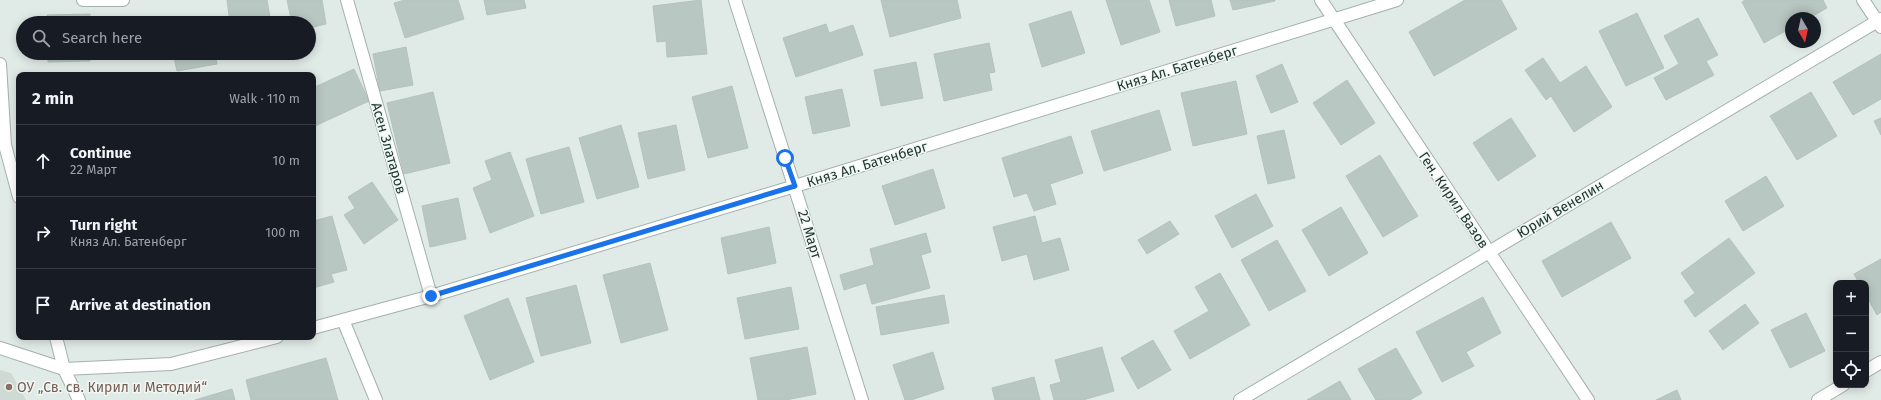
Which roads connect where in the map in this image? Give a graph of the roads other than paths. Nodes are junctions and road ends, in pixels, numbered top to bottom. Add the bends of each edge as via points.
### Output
1 (83, 0) edge
2 (123, 0) edge
3 (347, 0) edge
4 (735, 0) edge
5 (1321, 0) edge
6 (1397, 0) edge
7 (1863, 0) edge
8 (1334, 20) junction
9 (1880, 22) edge
10 (0, 64) edge
11 (16, 186) edge
12 (795, 186) junction
13 (1489, 252) junction
14 (431, 296) junction
15 (343, 320) junction
16 (316, 327) edge
17 (57, 340) edge
18 (265, 340) edge
19 (0, 348) edge
20 (1881, 362) edge
21 (64, 369) junction
22 (1869, 369) edge
23 (1837, 388) edge
24 (79, 400) edge
25 (376, 400) edge
26 (862, 400) edge
27 (1240, 400) edge
28 (1588, 400) edge
29 (1818, 400) edge

1 - 2 street
3 - 14 street, Асен Златаров
4 - 12 street, 22 Март
5 - 8 street, Ген. Кирил Вазов
6 - 8 street, Княз Ал. Батенберг
7 - 9 street
8 - 12 street, Княз Ал. Батенберг
8 - 13 street, Ген. Кирил Вазов
9 - 13 street, Юрий Венелин
10 - 11 street via 5,145
12 - 14 street, Княз Ал. Батенберг
12 - 26 street, 22 Март
13 - 27 street, Юрий Венелин
13 - 28 street, Ген. Кирил Вазов
14 - 15 street, Княз Ал. Батенберг
15 - 16 street, Княз Ал. Батенберг
15 - 25 street
17 - 21 street
18 - 21 street via 171,364
19 - 21 street
20 - 22 street
21 - 24 street
23 - 29 street

